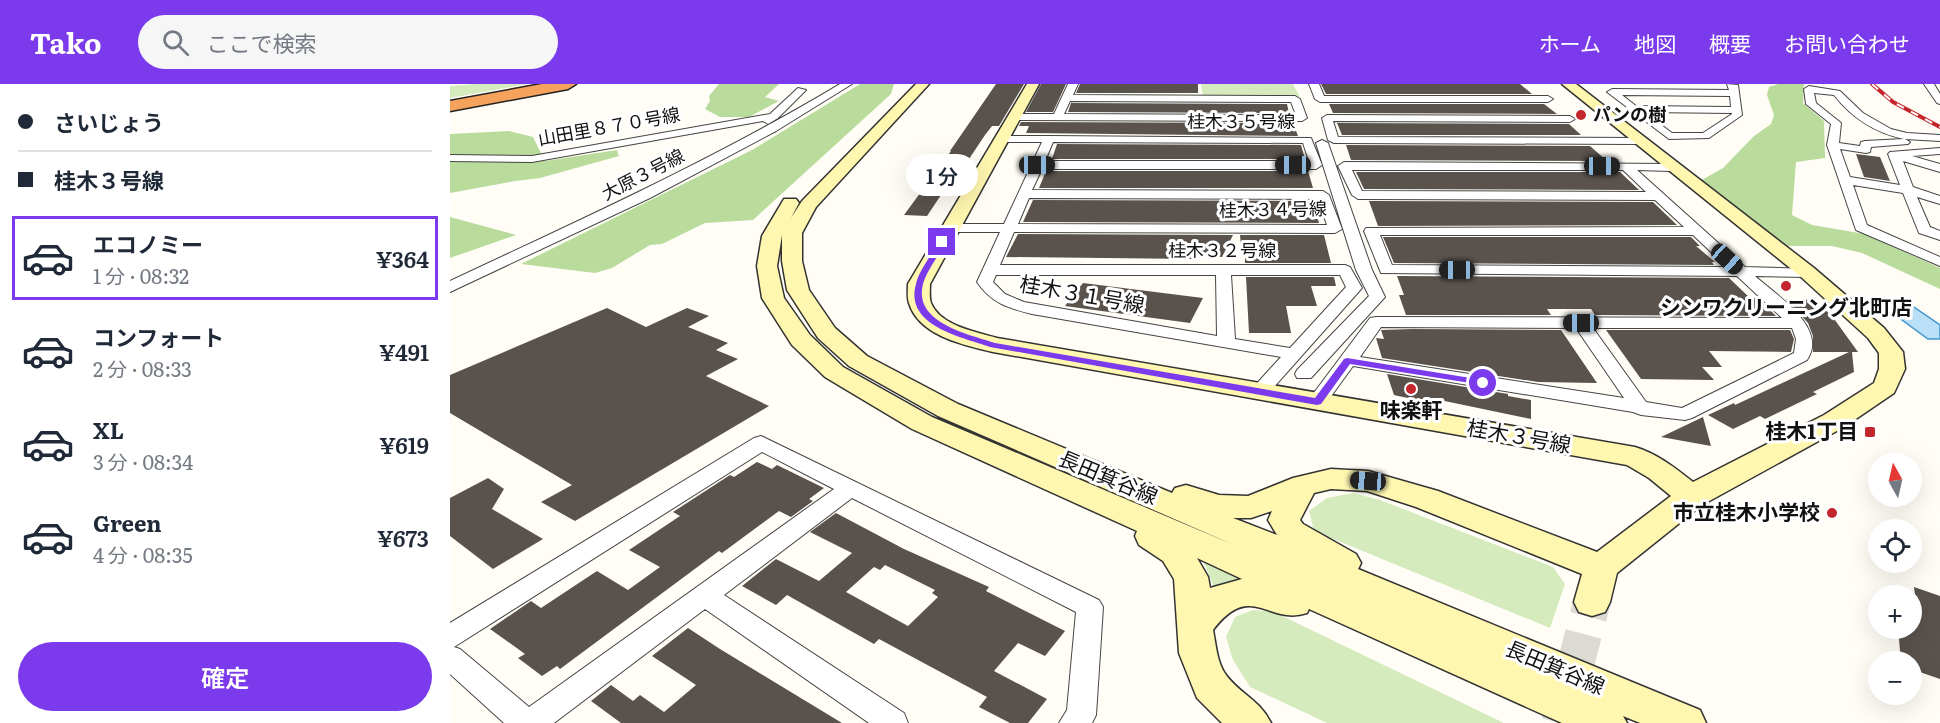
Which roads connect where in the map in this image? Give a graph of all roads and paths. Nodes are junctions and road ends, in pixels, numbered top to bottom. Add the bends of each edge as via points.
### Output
1 (547, 84) edge
2 (568, 84) edge
3 (911, 84) edge
4 (923, 84) edge
5 (1033, 84) edge
6 (1073, 84) edge
7 (1301, 84) edge
8 (1314, 84) edge
9 (1532, 84) edge
10 (1568, 84) edge
11 (804, 87) edge
12 (842, 87) edge
13 (1733, 88) edge
14 (1934, 88) edge
15 (1067, 98) junction
16 (1548, 99) junction
17 (1940, 101) edge
18 (450, 104) edge
19 (1634, 109) junction
20 (1738, 110) junction
21 (1014, 117) junction
22 (1058, 117) junction
23 (1570, 119) junction
24 (773, 122) junction
25 (1001, 139) junction
26 (1048, 139) junction
27 (1594, 141) junction
28 (1639, 141) junction
29 (1833, 145) junction
30 (1939, 147) edge
31 (1894, 154) junction
32 (450, 158) edge
33 (1037, 165) junction
34 (1625, 166) junction
35 (1671, 167) junction
36 (1940, 168) edge
37 (1845, 180) junction
38 (1910, 190) junction
39 (1024, 194) junction
40 (1658, 196) junction
41 (1940, 200) edge
42 (950, 228) junction
43 (1008, 229) junction
44 (1696, 231) junction
45 (1940, 236) edge
46 (1940, 262) edge
47 (990, 270) junction
48 (1223, 270) junction
49 (1807, 272) junction
50 (1743, 273) junction
51 (450, 287) edge
52 (1581, 323) junction
53 (1797, 323) junction
54 (1226, 341) junction
55 (1294, 354) junction
56 (1347, 360) junction
57 (1304, 374) junction
58 (1265, 385) junction
59 (1322, 395) junction
60 (1641, 408) junction
61 (1304, 485) junction
62 (850, 488) junction
63 (1102, 489) junction
64 (1691, 497) junction
65 (1600, 567) junction
66 (705, 595) junction
67 (1592, 602) tunnel mouth
68 (1194, 627) junction
69 (1462, 629) junction
70 (450, 637) edge
71 (450, 657) edge
72 (1471, 664) junction
73 (525, 723) edge
74 (531, 723) edge
75 (893, 723) edge
76 (1074, 723) edge
77 (1250, 723) edge
78 (1606, 723) edge
79 (1685, 723) edge

1 - 18 highway
2 - 18 highway
3 - 63 street, 長田箕谷線 via 787,206 772,236 767,266 773,298 801,340 834,372 922,423
4 - 63 street, 長田箕谷線 via 808,204 792,233 798,290 826,333 858,361
5 - 21 street, 桂木３号線
6 - 15 street
7 - 57 street via 1364,270 1377,297
8 - 16 street via 1320,99
9 - 16 street
10 - 28 street
11 - 12 street
11 - 24 street
12 - 24 street, 大原３号線
13 - 19 street via 1612,92
13 - 20 street
14 - 17 street
15 - 22 street
15 - 22 street via 1295,99 1302,118
16 - 23 street
19 - 20 street
19 - 20 street via 1669,136 1705,136 1737,115
21 - 22 street
21 - 25 street, 桂木３号線
23 - 27 street
23 - 27 street via 1327,118 1334,140
24 - 32 street, 山田里８７０号線 via 532,159
24 - 51 street, 大原３号線 via 645,195
25 - 26 street
25 - 42 street, 桂木３号線
26 - 33 street, 桂木３１号線
26 - 33 street, 桂木３５号線 via 1307,140 1316,165
27 - 28 street
28 - 35 street
29 - 30 street via 1866,150 1865,144 1911,142
29 - 30 street via 1836,123 1811,104 1809,89 1837,93 1847,107 1883,130
29 - 37 street
30 - 31 street
31 - 36 street
31 - 38 street
33 - 39 street, 桂木３１号線
34 - 35 street
34 - 40 street
34 - 40 street via 1344,166 1358,195
35 - 49 street
37 - 38 street
37 - 46 street via 1861,227
38 - 41 street
38 - 45 street via 1924,230
39 - 43 street, 桂木３１号線
39 - 43 street, 桂木３４号線 via 1323,195 1335,229
40 - 44 street
42 - 43 street, 桂木３４号線
42 - 58 street, 桂木３号線 via 919,284 920,303 930,320 951,331 993,345
43 - 47 street, 桂木３１号線
44 - 50 street
44 - 50 street via 1371,231 1386,270
47 - 48 street, 桂木３２号線
47 - 54 street, 桂木３１号線 via 985,282 992,293 1008,303
48 - 54 street
48 - 55 street, 桂木３２号線 via 1345,270 1354,288
49 - 50 street
49 - 64 street via 1876,333 1891,352 1892,369 1885,387 1834,422
50 - 53 street
52 - 53 street
52 - 56 street via 1376,322
52 - 60 street
53 - 60 street via 1805,333 1807,346 1801,356 1685,414
54 - 55 street, 桂木３１号線
55 - 58 street
56 - 59 street
56 - 60 street
57 - 58 street
57 - 59 street
58 - 59 street, 桂木３号線
59 - 64 street, 桂木３号線 via 1635,457 1660,471
61 - 63 street via 1251,507
61 - 65 street via 1331,478 1368,481 1427,499
61 - 69 street via 1284,520 1291,532
62 - 66 street
62 - 70 street via 761,443
62 - 76 street via 1090,607 1081,715
63 - 68 street via 1175,552 1191,577
63 - 69 street, 長田箕谷線
63 - 72 street, 長田箕谷線
64 - 65 street
65 - 67 street
66 - 74 street
66 - 75 street
68 - 72 street via 1214,604 1239,593 1265,591
68 - 77 street via 1198,653 1211,686
69 - 79 street, 長田箕谷線
71 - 73 street
72 - 78 street, 長田箕谷線

